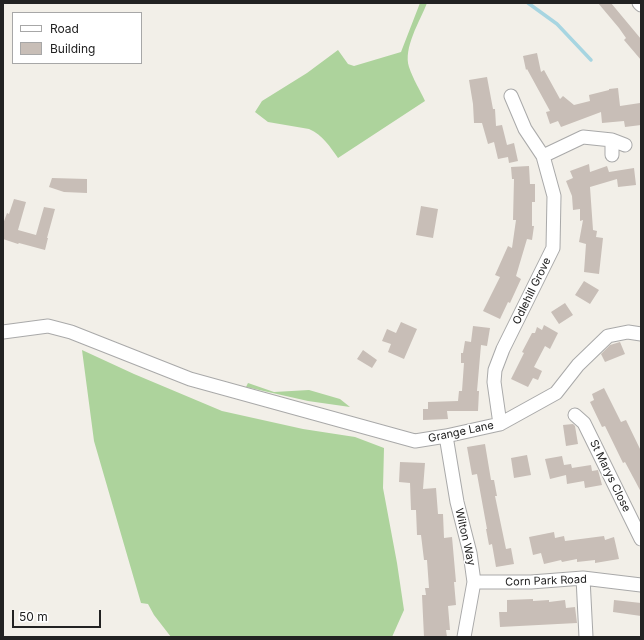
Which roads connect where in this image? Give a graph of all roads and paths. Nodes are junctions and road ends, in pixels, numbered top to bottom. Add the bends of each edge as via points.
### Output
1 (511, 96) dead end
2 (612, 140) junction
3 (625, 145) dead end
4 (612, 155) dead end
5 (543, 156) junction
6 (3, 332) edge
7 (641, 334) edge
8 (575, 415) dead end
9 (500, 424) junction
10 (446, 436) junction
11 (641, 539) edge
12 (583, 578) junction
13 (474, 582) junction
14 (641, 584) edge
15 (464, 637) edge
16 (586, 637) edge

1 - 5 street, Odlehill Grove via 525,129
2 - 3 street
2 - 4 street
2 - 5 street via 583,137
5 - 9 street, Odlehill Grove via 554,196 553,248 495,370 494,382
6 - 10 street, Grange Lane via 48,326 71,332 190,379 415,441
7 - 9 street, Grange Lane via 628,332 608,336 578,365 556,393
8 - 11 street, St Marys Close via 584,423
9 - 10 street, Grange Lane
10 - 13 street, Wilton Way
12 - 13 street, Corn Park Road via 531,582
12 - 14 street, Corn Park Road
12 - 16 street
13 - 15 street, Wilton Way

